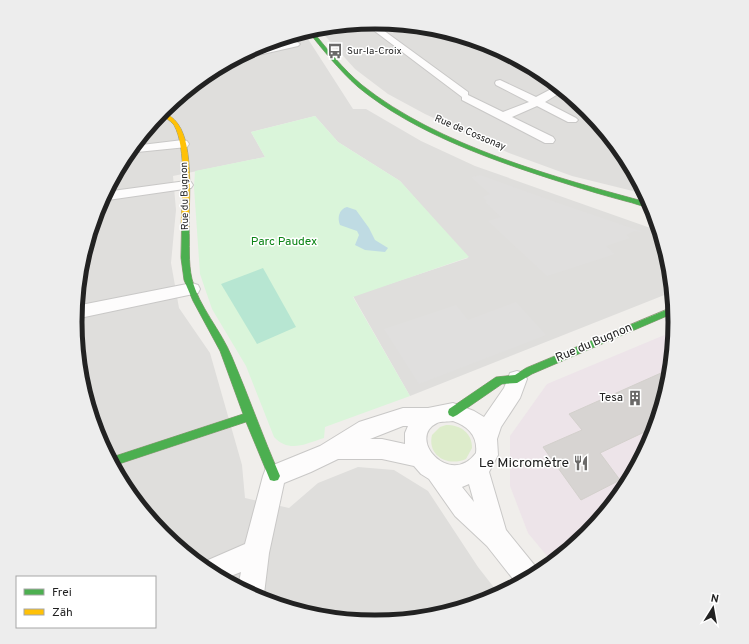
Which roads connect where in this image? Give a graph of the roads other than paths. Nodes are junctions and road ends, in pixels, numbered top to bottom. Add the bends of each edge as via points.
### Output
1 (376, 29) edge
2 (314, 36) edge
3 (295, 44) dead end
4 (261, 52) edge
5 (500, 83) dead end
6 (554, 91) edge
7 (537, 101) junction
8 (166, 116) edge
9 (502, 117) junction
10 (572, 120) dead end
11 (549, 140) dead end
12 (183, 144) junction
13 (138, 149) edge
14 (186, 184) junction
15 (110, 196) edge
16 (642, 203) edge
17 (192, 289) junction
18 (82, 312) edge
19 (667, 312) edge
20 (517, 379) junction
21 (453, 412) junction
22 (250, 416) junction
23 (429, 417) junction
24 (486, 439) junction
25 (337, 449) junction
26 (420, 457) junction
27 (117, 460) edge
28 (477, 470) junction
29 (438, 473) junction
30 (274, 476) junction
31 (496, 537) junction
32 (256, 553) junction
33 (217, 569) edge
34 (525, 573) edge
35 (252, 588) edge

1 - 9 street via 465,96
2 - 16 street, Rue de Cossonay via 338,65 371,94 455,141 532,170
3 - 4 street
5 - 7 street
6 - 7 street
7 - 9 street
7 - 10 street
8 - 12 street, Rue du Bugnon via 175,122
9 - 11 street
12 - 13 street
12 - 14 street, Rue du Bugnon
14 - 15 street
14 - 17 street, Rue du Bugnon via 186,270
17 - 18 street
17 - 22 street, Rue du Bugnon via 226,350
19 - 20 street, Rue du Bugnon via 529,371
20 - 21 street, Rue du Bugnon via 500,380
20 - 24 street via 513,392 491,424
21 - 23 street, Rue du Bugnon
21 - 24 street via 467,417 479,426
22 - 27 street
22 - 30 street, Rue du Bugnon via 263,454
23 - 25 street, Rue du Bugnon via 403,417 374,426
23 - 26 street via 419,428 415,442
24 - 28 street via 487,456
25 - 26 street, Rue du Bugnon via 382,449
25 - 30 street, Rue du Bugnon
26 - 29 street via 427,466
28 - 29 street via 459,477
28 - 31 street
29 - 31 street via 462,508
30 - 32 street
31 - 34 street
32 - 33 street
32 - 35 street

